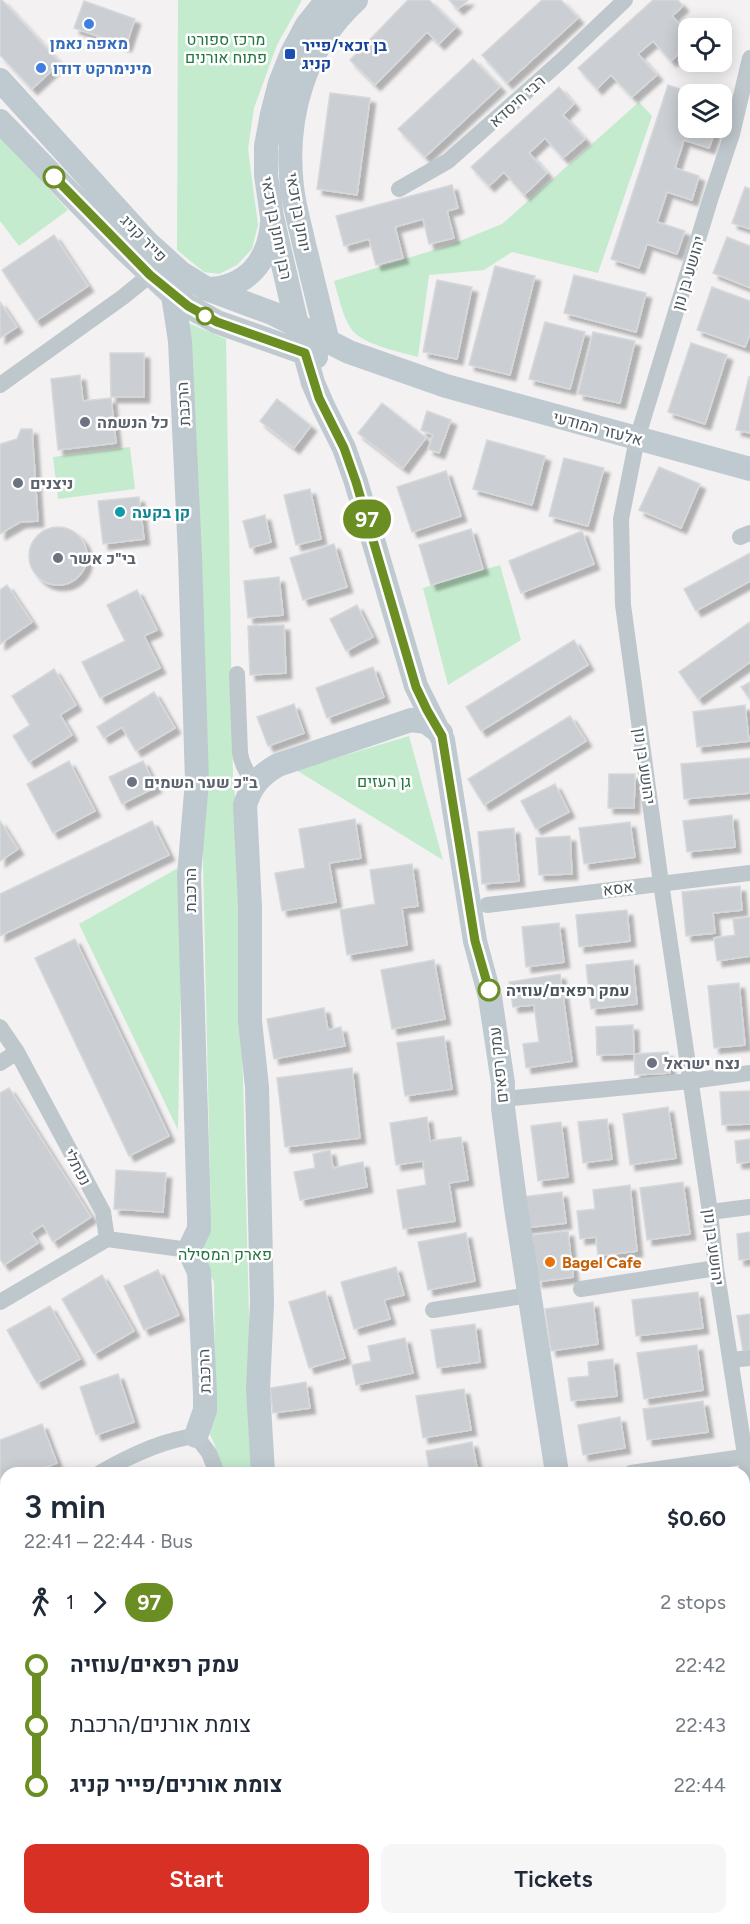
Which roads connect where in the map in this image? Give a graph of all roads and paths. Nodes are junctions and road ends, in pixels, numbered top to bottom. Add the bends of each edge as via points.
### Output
1 (327, 0) edge
2 (356, 0) edge
3 (625, 0) edge
4 (750, 58) edge
5 (0, 80) edge
6 (0, 121) edge
7 (399, 189) dead end
8 (272, 217) junction
9 (150, 275) junction
10 (207, 289) junction
11 (172, 295) junction
12 (297, 325) junction
13 (328, 342) junction
14 (305, 353) junction
15 (0, 385) edge
16 (446, 387) junction
17 (637, 439) junction
18 (750, 469) edge
19 (237, 674) dead end
20 (441, 733) junction
21 (255, 782) junction
22 (750, 873) edge
23 (661, 883) junction
24 (487, 905) dead end
25 (0, 1027) edge
26 (17, 1052) junction
27 (0, 1063) edge
28 (750, 1073) edge
29 (690, 1081) junction
30 (502, 1099) junction
31 (750, 1207) edge
32 (710, 1212) junction
33 (107, 1239) junction
34 (189, 1250) junction
35 (716, 1268) junction
36 (580, 1289) dead end
37 (530, 1295) junction
38 (0, 1302) edge
39 (433, 1310) dead end
40 (750, 1358) edge
41 (731, 1360) junction
42 (196, 1436) junction
43 (748, 1456) edge
44 (110, 1467) edge
45 (215, 1467) edge
46 (263, 1467) edge
47 (556, 1467) edge
48 (672, 1467) edge

1 - 8 street, רבן יוחנן בן זכאי via 292,53 272,114 266,146
2 - 13 street, יוחנן בן זכאי via 324,36 310,63 291,130 292,187
3 - 7 street, רבי חיסדא via 461,151
4 - 17 street, יהושע בן נון via 732,134
5 - 10 street, פייר קניג via 147,242 181,273
6 - 9 street, פייר קניג
8 - 10 street via 271,234 255,268 231,286
8 - 12 street, רבן יוחנן בן זכאי
9 - 11 street, פייר קניג
9 - 15 street
10 - 12 street, פייר קניג
11 - 14 street, פייר קניג via 217,322
11 - 34 street, הרכבת via 180,341 197,781 189,875 199,1229
12 - 13 street, פייר קניג
12 - 14 street, עמק רפאים
13 - 14 street
13 - 16 street, אלעזר המודעי
14 - 16 street, אלעזר המודעי via 393,379
14 - 20 street, עמק רפאים via 319,398 356,482 416,687
16 - 17 street, אלעזר המודעי
17 - 18 street, אלעזר המודעי
17 - 23 street, יהושע בן נון via 621,519 623,604
19 - 21 street via 240,753 247,774
20 - 21 street via 421,720 406,722 278,765
20 - 30 street, עמק רפאים via 475,941 490,997
21 - 46 street via 245,805 250,1020 257,1087 262,1303 258,1389
22 - 23 street, אסא
23 - 24 street, אסא
23 - 29 street, יהושע בן נון
25 - 26 street, נפתלי
26 - 27 street
26 - 33 street, נפתלי via 103,1212
28 - 29 street
29 - 30 street
29 - 32 street, יהושע בן נון
30 - 37 street, עמק רפאים
31 - 32 street
32 - 35 street, יהושע בן נון
33 - 34 street
33 - 38 street
34 - 42 street, הרכבת via 199,1272 205,1394 205,1410
35 - 36 street
35 - 41 street, יהושע בן נון
37 - 39 street
37 - 47 street, עמק רפאים
40 - 41 street
41 - 43 street, יהושע בן נון
42 - 44 street via 148,1449
42 - 45 street
43 - 48 street

